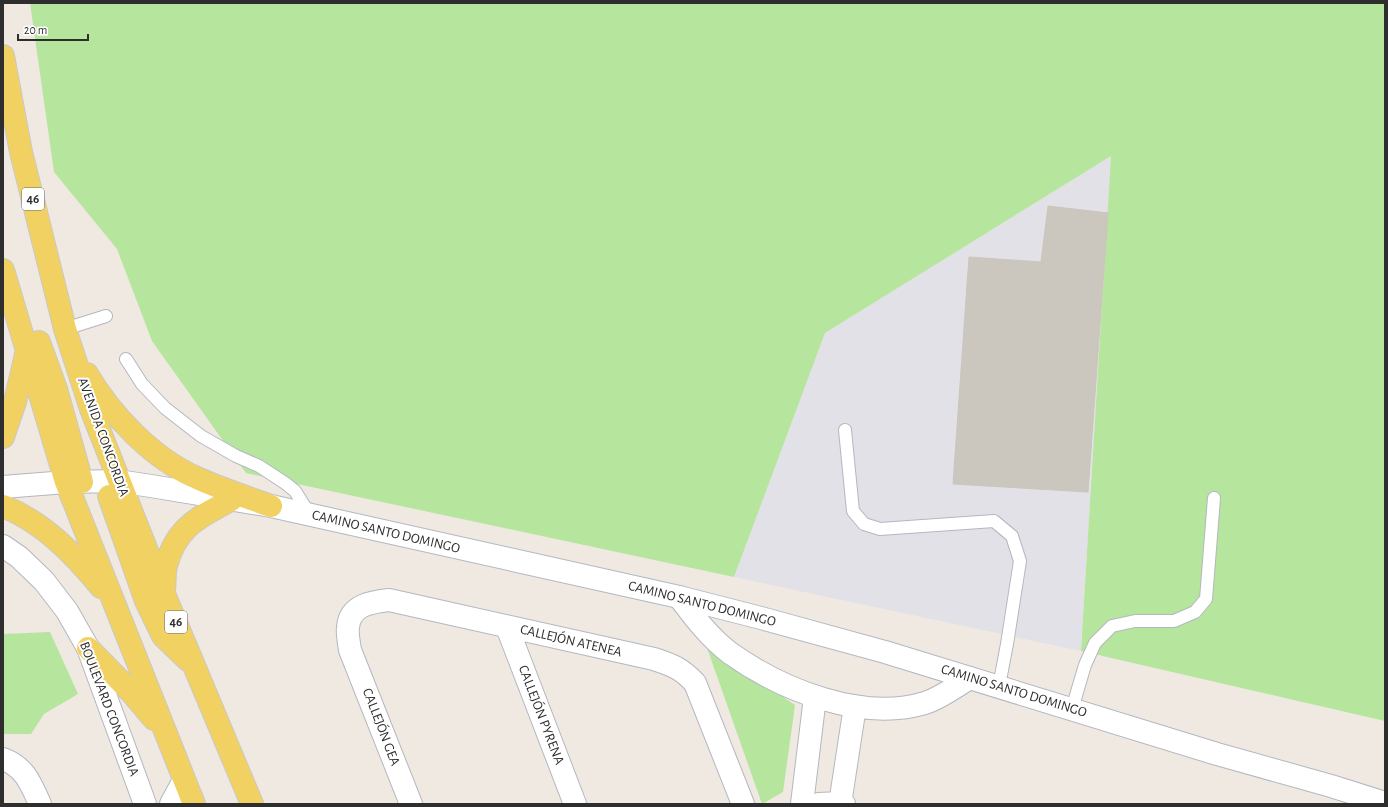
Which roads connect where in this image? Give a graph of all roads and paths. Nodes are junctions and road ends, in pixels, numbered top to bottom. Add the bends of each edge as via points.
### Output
1 (3, 56) edge
2 (3, 270) edge
3 (11, 297) junction
4 (106, 316) dead end
5 (67, 335) junction
6 (27, 349) junction
7 (126, 359) dead end
8 (844, 430) dead end
9 (3, 437) edge
10 (111, 481) junction
11 (74, 482) junction
12 (3, 487) edge
13 (1214, 498) dead end
14 (232, 500) junction
15 (3, 506) edge
16 (271, 506) junction
17 (310, 515) junction
18 (3, 546) edge
19 (164, 594) junction
20 (679, 597) junction
21 (115, 602) junction
22 (506, 627) junction
23 (88, 648) junction
24 (350, 650) joint
25 (195, 667) junction
26 (970, 678) junction
27 (999, 686) junction
28 (815, 697) junction
29 (855, 706) junction
30 (1072, 709) junction
31 (164, 730) junction
32 (3, 759) edge
33 (184, 780) junction
34 (1385, 803) edge
35 (40, 804) edge
36 (145, 804) edge
37 (171, 804) edge
38 (194, 804) edge
39 (252, 804) edge
40 (411, 804) edge
41 (575, 804) edge
42 (743, 804) edge
43 (802, 804) edge
44 (836, 804) edge

1 - 5 main road, AVENIDA CONCORDIA / 46 via 21,152
2 - 3 main road
3 - 6 main road
3 - 11 main road via 34,329 56,389
4 - 5 lane
5 - 10 main road, AVENIDA CONCORDIA / 46
5 - 16 main road via 88,376 141,441 179,469 196,478
6 - 9 main road via 15,402
6 - 11 main road
7 - 17 lane via 142,384 165,408 200,436 260,466 285,483 295,492
8 - 27 lane via 853,511 864,524 880,529 994,521 1012,536 1020,561
10 - 11 street, CAMINO SANTO DOMINGO
10 - 14 street, CAMINO SANTO DOMINGO
10 - 19 main road, AVENIDA CONCORDIA / 46
10 - 25 main road via 146,600 163,636
11 - 12 street, CAMINO SANTO DOMINGO
11 - 21 main road
13 - 30 lane via 1206,599 1195,612 1174,621 1135,621 1112,626 1095,643 1085,665
14 - 16 street, CAMINO SANTO DOMINGO
14 - 19 main road via 194,520 180,533 166,567
15 - 21 main road via 38,524 56,538
16 - 17 street, CAMINO SANTO DOMINGO
17 - 20 street, CAMINO SANTO DOMINGO
18 - 23 street, BOULEVARD CONCORDIA via 19,557 44,581
19 - 25 main road, AVENIDA CONCORDIA / 46
20 - 26 street, CAMINO SANTO DOMINGO
20 - 28 street via 695,619 730,653 773,680
21 - 31 main road
22 - 24 street, CALLEJÓN ATENEA via 389,600 370,602 358,608 351,617 348,628
22 - 41 street, CALLEJÓN PYRENA
22 - 42 street, CALLEJÓN ATENEA via 654,660 684,671 694,683
23 - 31 main road
23 - 36 street, BOULEVARD CONCORDIA
24 - 40 street, CALLEJÓN GEA
25 - 39 main road, AVENIDA CONCORDIA / 46
26 - 27 street, CAMINO SANTO DOMINGO
26 - 29 street via 926,703 883,709
27 - 30 street, CAMINO SANTO DOMINGO
28 - 29 street
28 - 43 street
29 - 44 street
30 - 34 street, CAMINO SANTO DOMINGO
31 - 33 main road
32 - 35 street via 16,764 24,773
33 - 37 street
33 - 38 main road

